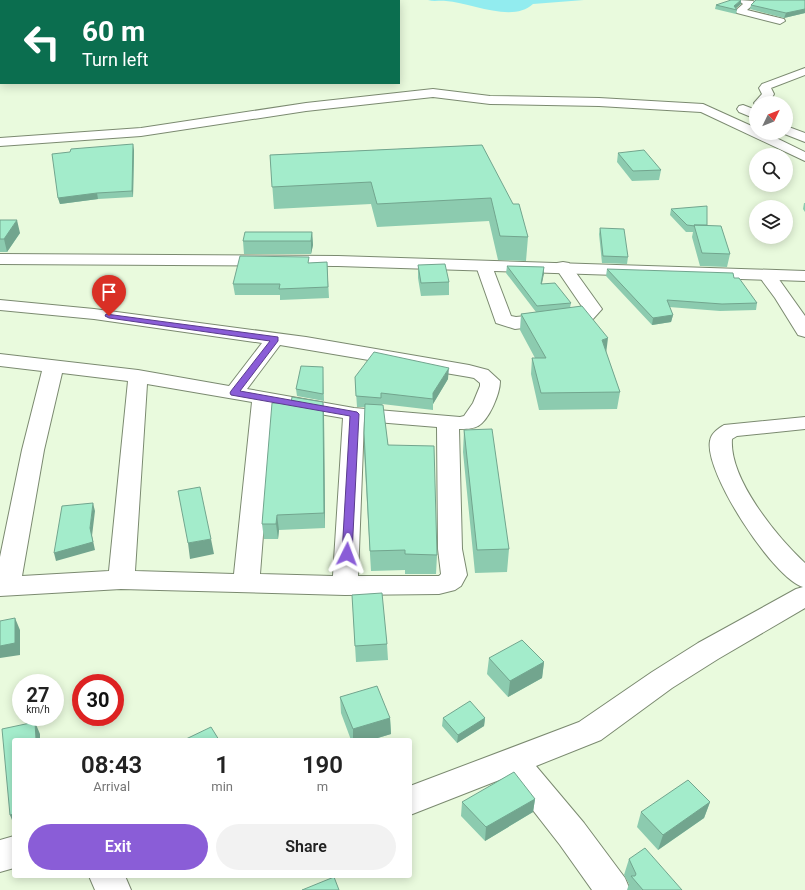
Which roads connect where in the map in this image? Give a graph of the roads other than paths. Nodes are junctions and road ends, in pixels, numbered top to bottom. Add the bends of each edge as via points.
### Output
1 (743, 0) edge
2 (780, 21) dead end
3 (805, 71) edge
4 (767, 96) edge
5 (749, 108) edge
6 (749, 112) edge
7 (793, 133) edge
8 (805, 138) edge
9 (0, 142) edge
10 (805, 157) edge
11 (0, 259) edge
12 (484, 266) junction
13 (563, 268) junction
14 (767, 275) junction
15 (805, 276) edge
16 (0, 305) edge
17 (805, 331) edge
18 (275, 339) junction
19 (0, 360) edge
20 (53, 367) junction
21 (138, 376) junction
22 (234, 393) junction
23 (263, 399) junction
24 (354, 414) junction
25 (448, 422) junction
26 (805, 423) edge
27 (805, 578) edge
28 (121, 580) junction
29 (246, 582) junction
30 (345, 586) junction
31 (4, 587) edge
32 (805, 596) edge
33 (513, 761) junction
34 (412, 800) edge
35 (12, 853) edge
36 (0, 856) edge
37 (107, 878) edge
38 (114, 890) edge
39 (613, 890) edge

1 - 2 street via 750,3 740,11
3 - 4 street via 766,86 764,88
5 - 6 street via 743,109
7 - 8 street
9 - 10 street via 140,132 306,107 433,93 490,100 599,102 703,108
11 - 12 street via 338,261
12 - 13 street
12 - 13 street via 503,319 515,323 587,314 593,309
13 - 14 street
14 - 15 street
14 - 17 street
16 - 18 street via 94,314
18 - 22 street
18 - 25 street via 460,369 487,378 490,387 473,420
19 - 20 street
20 - 21 street
20 - 31 street
21 - 22 street
21 - 28 street
22 - 23 street
23 - 24 street
23 - 29 street
24 - 25 street
24 - 30 street
25 - 30 street via 450,549 454,575 449,582 439,585
26 - 27 street via 732,430 720,441 723,460 735,489 775,548
28 - 29 street
28 - 31 street
29 - 30 street
32 - 33 street via 708,651 590,731
33 - 34 street
33 - 39 street
35 - 36 street
37 - 38 street

